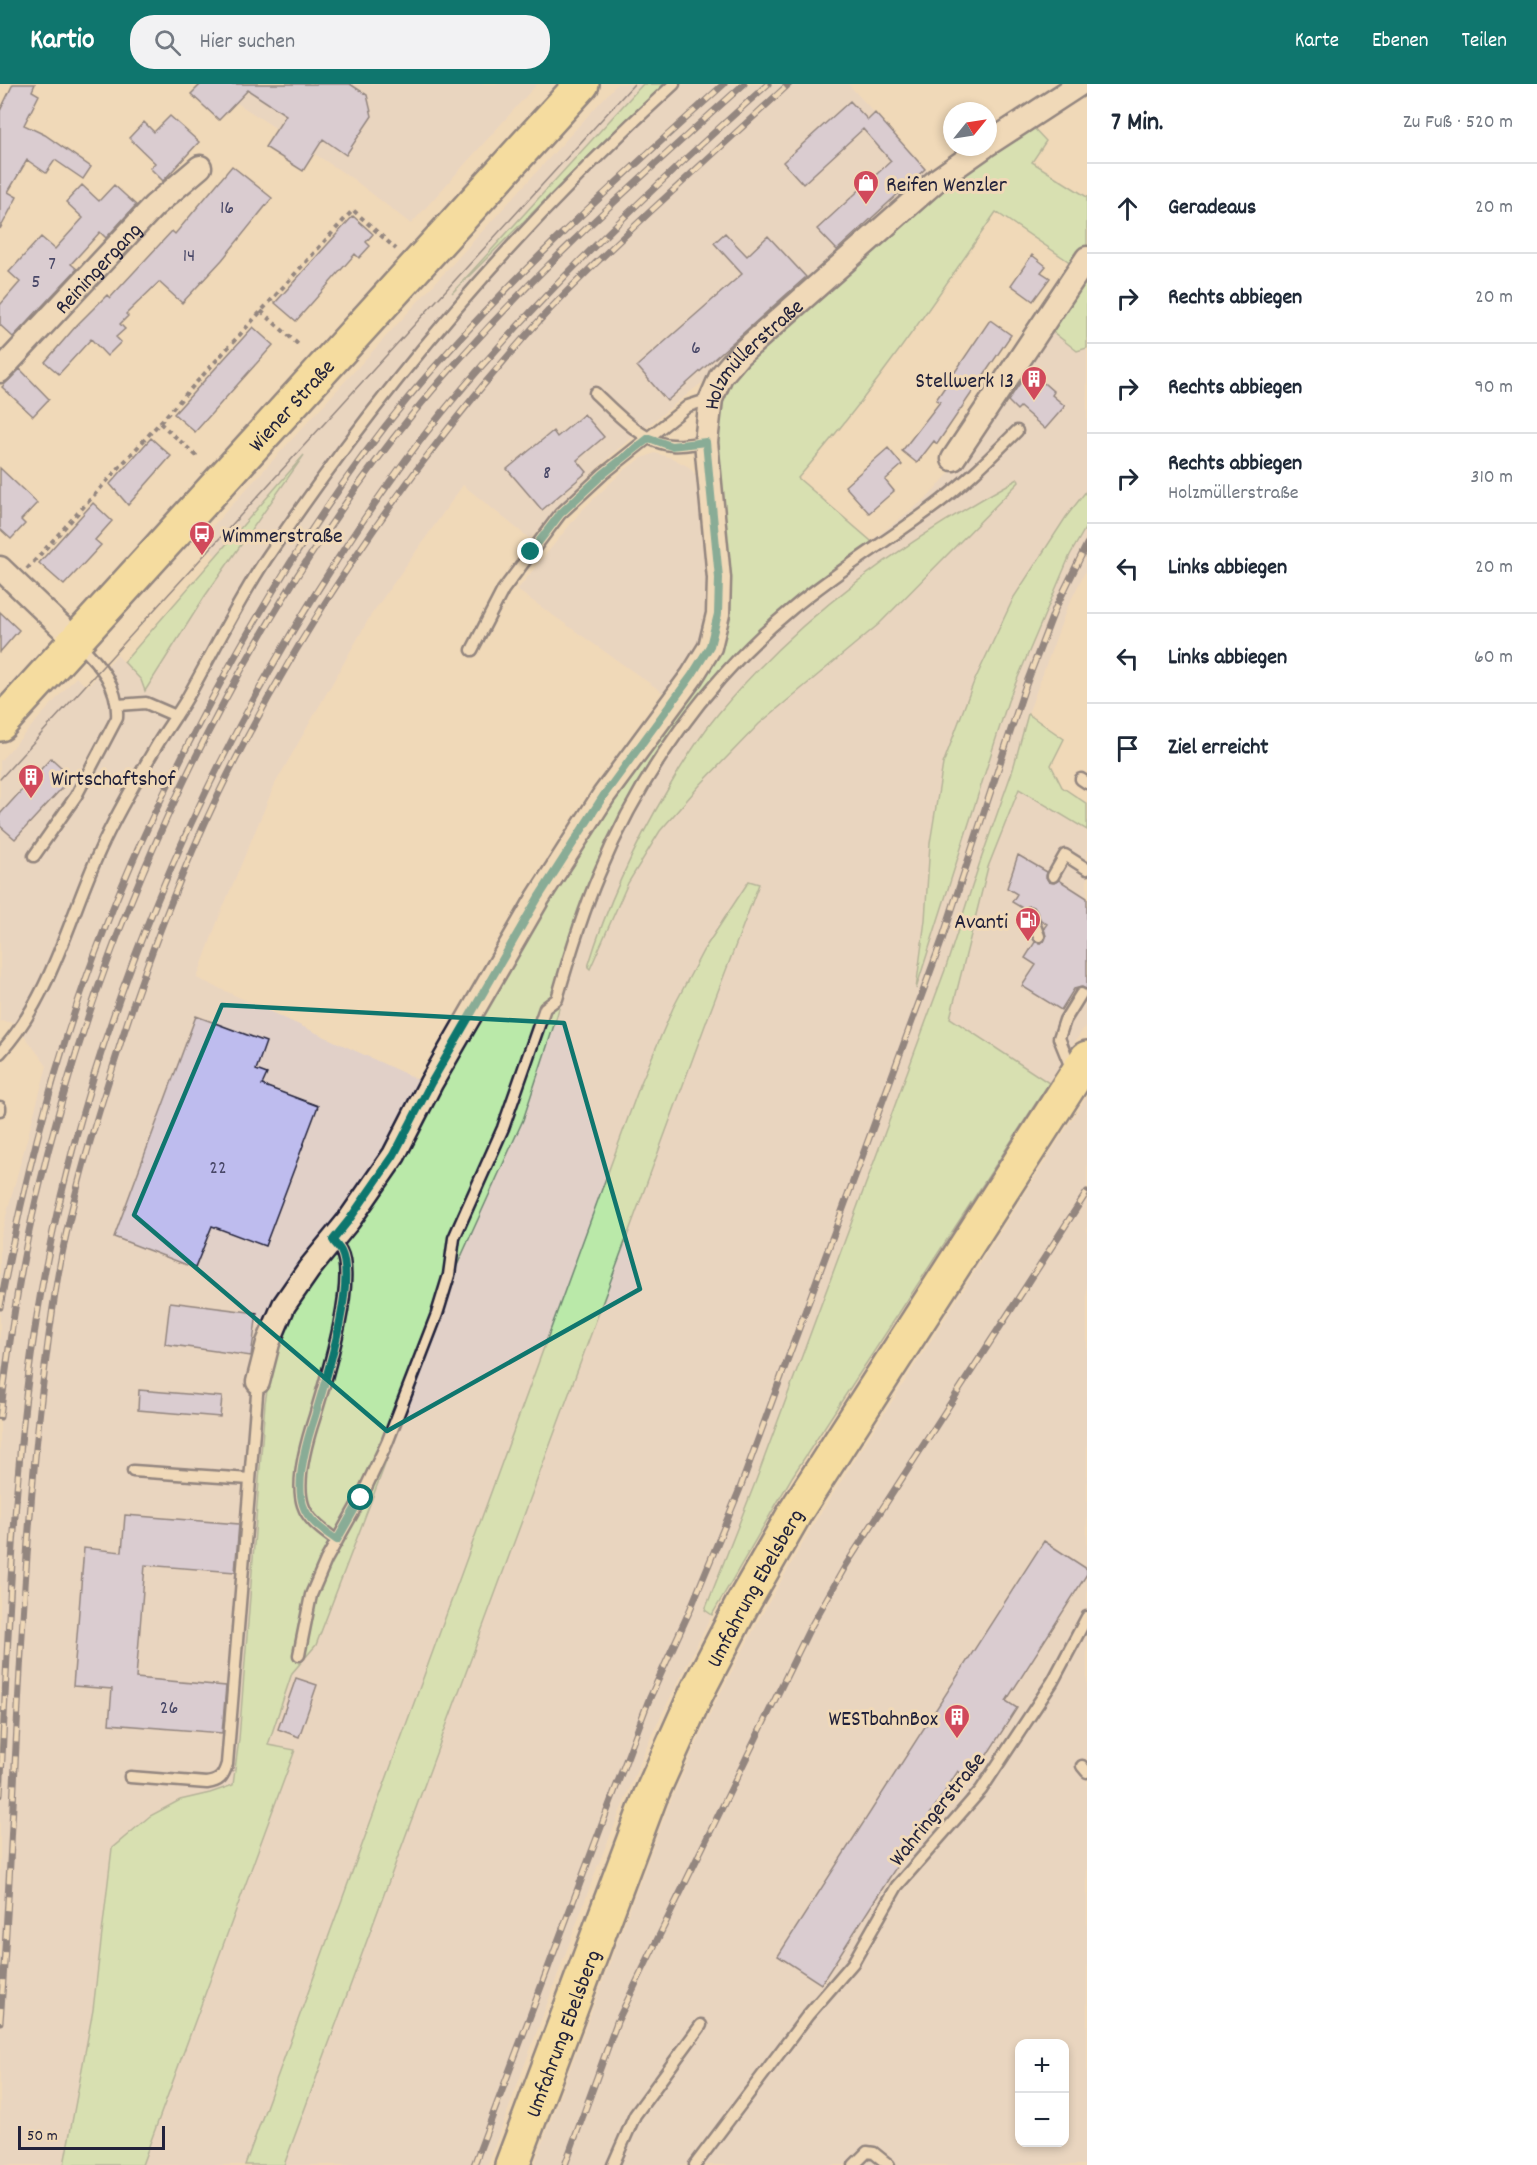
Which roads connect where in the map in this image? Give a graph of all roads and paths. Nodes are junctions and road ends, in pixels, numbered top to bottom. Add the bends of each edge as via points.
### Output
1 (582, 84) edge
2 (674, 84) edge
3 (1080, 84) edge
4 (997, 138) edge
5 (971, 156) edge
6 (200, 168) dead end
7 (396, 249) dead end
8 (1087, 258) edge
9 (261, 311) junction
10 (301, 347) dead end
11 (0, 371) edge
12 (595, 393) dead end
13 (711, 399) junction
14 (160, 423) junction
15 (1017, 431) dead end
16 (649, 438) junction
17 (706, 442) junction
18 (200, 459) dead end
19 (953, 459) dead end
20 (0, 568) edge
21 (23, 574) dead end
22 (76, 641) junction
23 (472, 650) dead end
24 (118, 705) junction
25 (176, 716) junction
26 (0, 724) edge
27 (34, 856) dead end
28 (1087, 869) edge
29 (1053, 876) dead end
30 (1030, 913) dead end
31 (1039, 936) dead end
32 (1081, 994) dead end
33 (0, 1053) edge
34 (1081, 1067) edge
35 (333, 1240) junction
36 (258, 1382) joint
37 (133, 1471) dead end
38 (250, 1479) junction
39 (337, 1540) junction
40 (1087, 1617) edge
41 (299, 1655) dead end
42 (130, 1777) dead end
43 (701, 2025) dead end
44 (512, 2165) edge
45 (613, 2165) edge
46 (694, 2165) edge
47 (854, 2165) edge
48 (889, 2165) edge

1 - 22 main road, Wiener Straße
2 - 25 lane via 590,162 501,255 395,381 265,560
3 - 4 street
5 - 13 street, Holzmüllerstraße via 937,180 738,356 721,376
6 - 11 street, Reiningergang via 154,206
7 - 9 path via 352,210
8 - 19 street
9 - 10 path
9 - 14 path
12 - 16 lane
13 - 16 lane via 688,406
13 - 17 street, Holzmüllerstraße
14 - 18 path
14 - 21 path
15 - 39 lane via 931,509 794,608 754,642 686,721 647,781 599,874 557,999 545,1008 502,1128 454,1238 449,1275 437,1314 387,1443
16 - 17 lane via 671,446
16 - 23 lane via 560,514 503,590
17 - 35 street, Holzmüllerstraße via 719,578 718,614 710,646 604,795 538,898 394,1155
20 - 22 street
22 - 24 lane via 109,680
22 - 26 main road, Wiener Straße
24 - 25 lane via 146,703
24 - 27 lane via 113,729 76,796
25 - 33 lane via 101,848 49,976 27,1019
28 - 29 lane via 1065,855
30 - 31 lane
32 - 34 lane via 1059,1038
34 - 44 main road, Umfahrung Ebelsberg via 796,1511 701,1684 650,1797
35 - 36 street, Holzmüllerstraße via 284,1305 268,1343
35 - 39 lane via 342,1251 343,1302 332,1356 303,1452 301,1481 303,1505 312,1520
36 - 38 lane
37 - 38 lane
38 - 42 lane via 224,1774 207,1783
39 - 41 lane via 311,1595
40 - 46 lane, Wahringerstraße via 1053,1681 981,1790 897,1886 853,1963 808,2015
43 - 45 lane via 635,2115
47 - 48 lane via 867,2152

